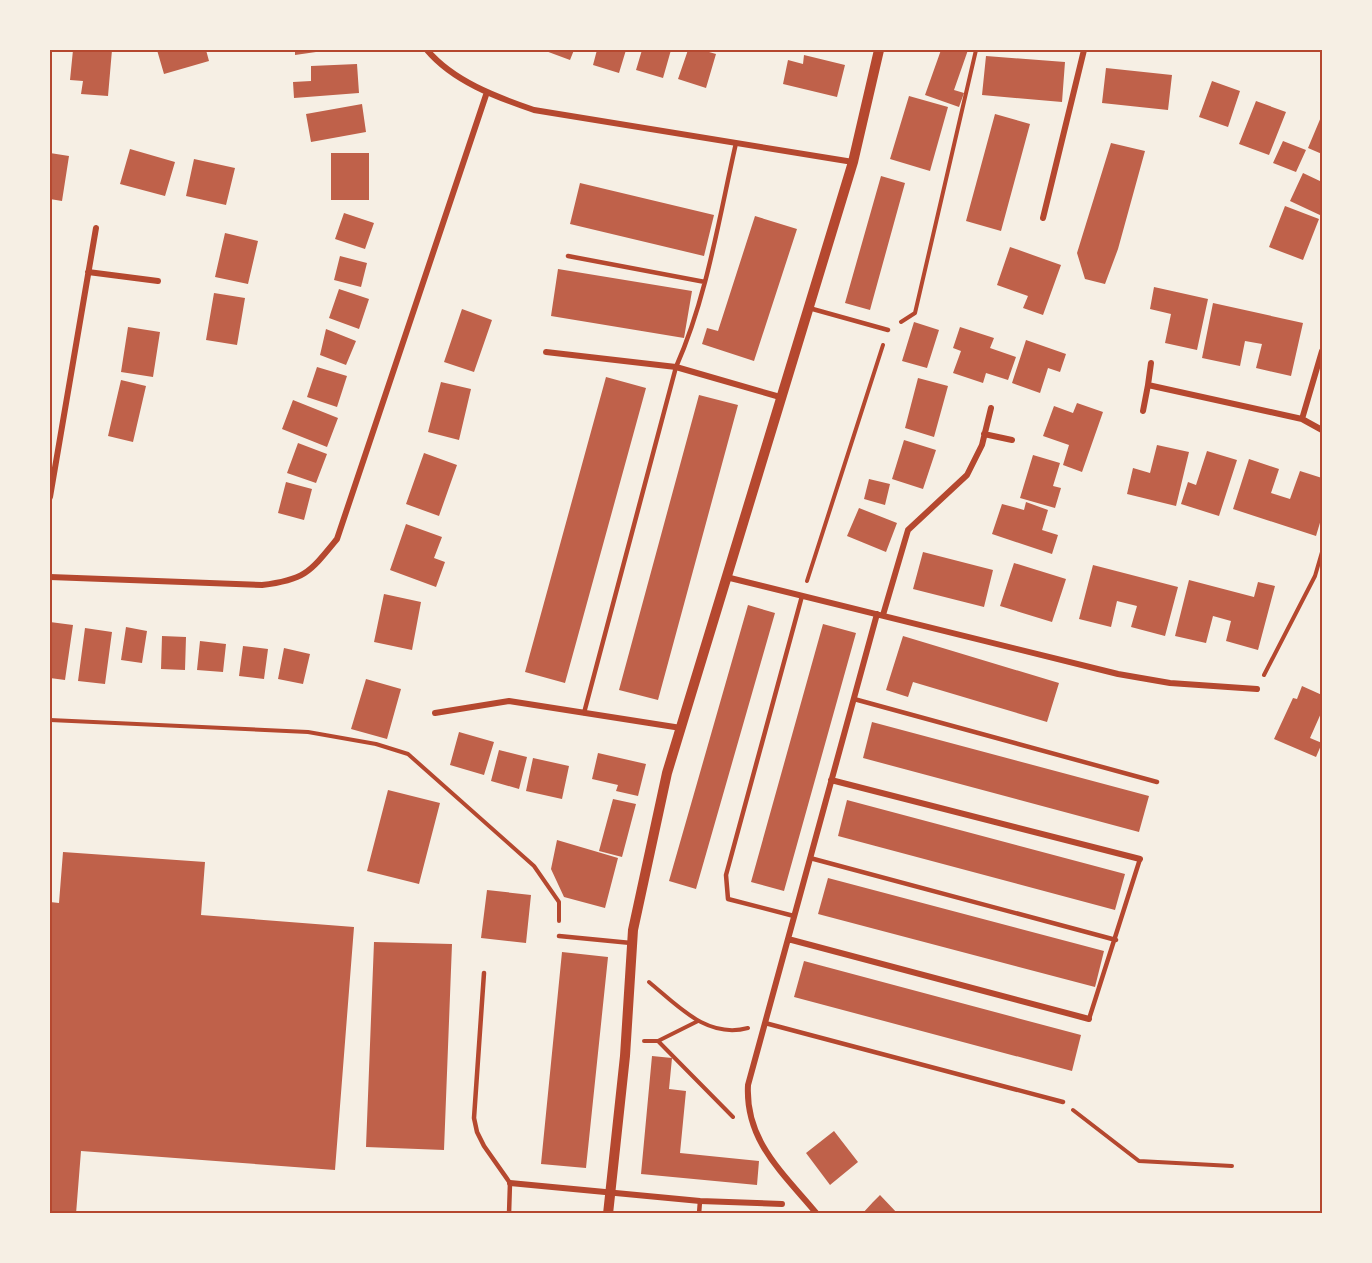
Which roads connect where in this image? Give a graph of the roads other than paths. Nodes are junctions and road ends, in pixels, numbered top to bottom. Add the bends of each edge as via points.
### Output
1 (427, 50) edge
2 (879, 50) edge
3 (1084, 50) edge
4 (487, 92) junction
5 (736, 143) junction
6 (853, 162) junction
7 (1043, 218) dead end
8 (96, 228) dead end
9 (568, 256) dead end
10 (88, 272) junction
11 (158, 281) dead end
12 (705, 282) junction
13 (808, 308) junction
14 (888, 330) dead end
15 (1323, 351) edge
16 (546, 352) dead end
17 (1151, 363) dead end
18 (676, 368) junction
19 (1148, 385) junction
20 (780, 397) junction
21 (991, 408) dead end
22 (1143, 411) dead end
23 (1302, 419) junction
24 (1323, 430) edge
25 (984, 434) junction
26 (1012, 440) dead end
27 (50, 497) edge
28 (50, 576) edge
29 (726, 577) junction
30 (802, 596) junction
31 (880, 614) junction
32 (1257, 689) road end
33 (854, 699) junction
34 (584, 713) junction
35 (435, 714) dead end
36 (681, 728) junction
37 (831, 780) junction
38 (1157, 782) dead end
39 (810, 858) junction
40 (1140, 859) joint
41 (794, 916) junction
42 (559, 936) road end
43 (788, 939) junction
44 (1116, 940) junction
45 (631, 944) junction
46 (484, 973) dead end
47 (1089, 1019) joint
48 (765, 1023) junction
49 (1063, 1102) road end
50 (510, 1183) junction
51 (609, 1192) junction
52 (700, 1201) junction
53 (782, 1204) dead end
54 (509, 1214) edge
55 (608, 1214) edge
56 (699, 1214) edge
57 (817, 1214) edge

1 - 4 street
2 - 6 street
3 - 7 street
4 - 5 street via 534,110
4 - 28 street via 338,539 316,565 292,581 262,585
5 - 6 street
5 - 12 lane
6 - 13 street
8 - 10 street
9 - 12 lane
10 - 11 street
10 - 27 street
12 - 18 lane
13 - 14 lane
13 - 20 street
15 - 23 street
16 - 18 street
17 - 19 street
18 - 20 street
18 - 34 lane
19 - 22 street
19 - 23 street
20 - 29 street
21 - 25 street
23 - 24 street
25 - 26 street
25 - 31 street via 967,475 908,530
29 - 30 street
29 - 36 street
30 - 31 street
30 - 41 lane via 726,875 728,899
31 - 32 street via 1118,674 1170,683
31 - 33 street
33 - 37 street
33 - 38 lane
34 - 35 street via 510,701
34 - 36 street
36 - 45 street via 667,772
37 - 39 street
37 - 40 street
39 - 41 street
39 - 44 lane
40 - 44 lane
41 - 43 street
42 - 45 lane
43 - 47 street
43 - 48 street
44 - 47 lane
45 - 51 street via 625,1056
46 - 50 lane via 474,1118 484,1146
48 - 49 lane
48 - 57 street via 748,1085 747,1107 763,1148
50 - 51 street
50 - 54 lane
51 - 52 street
51 - 55 street
52 - 53 street
52 - 56 lane

